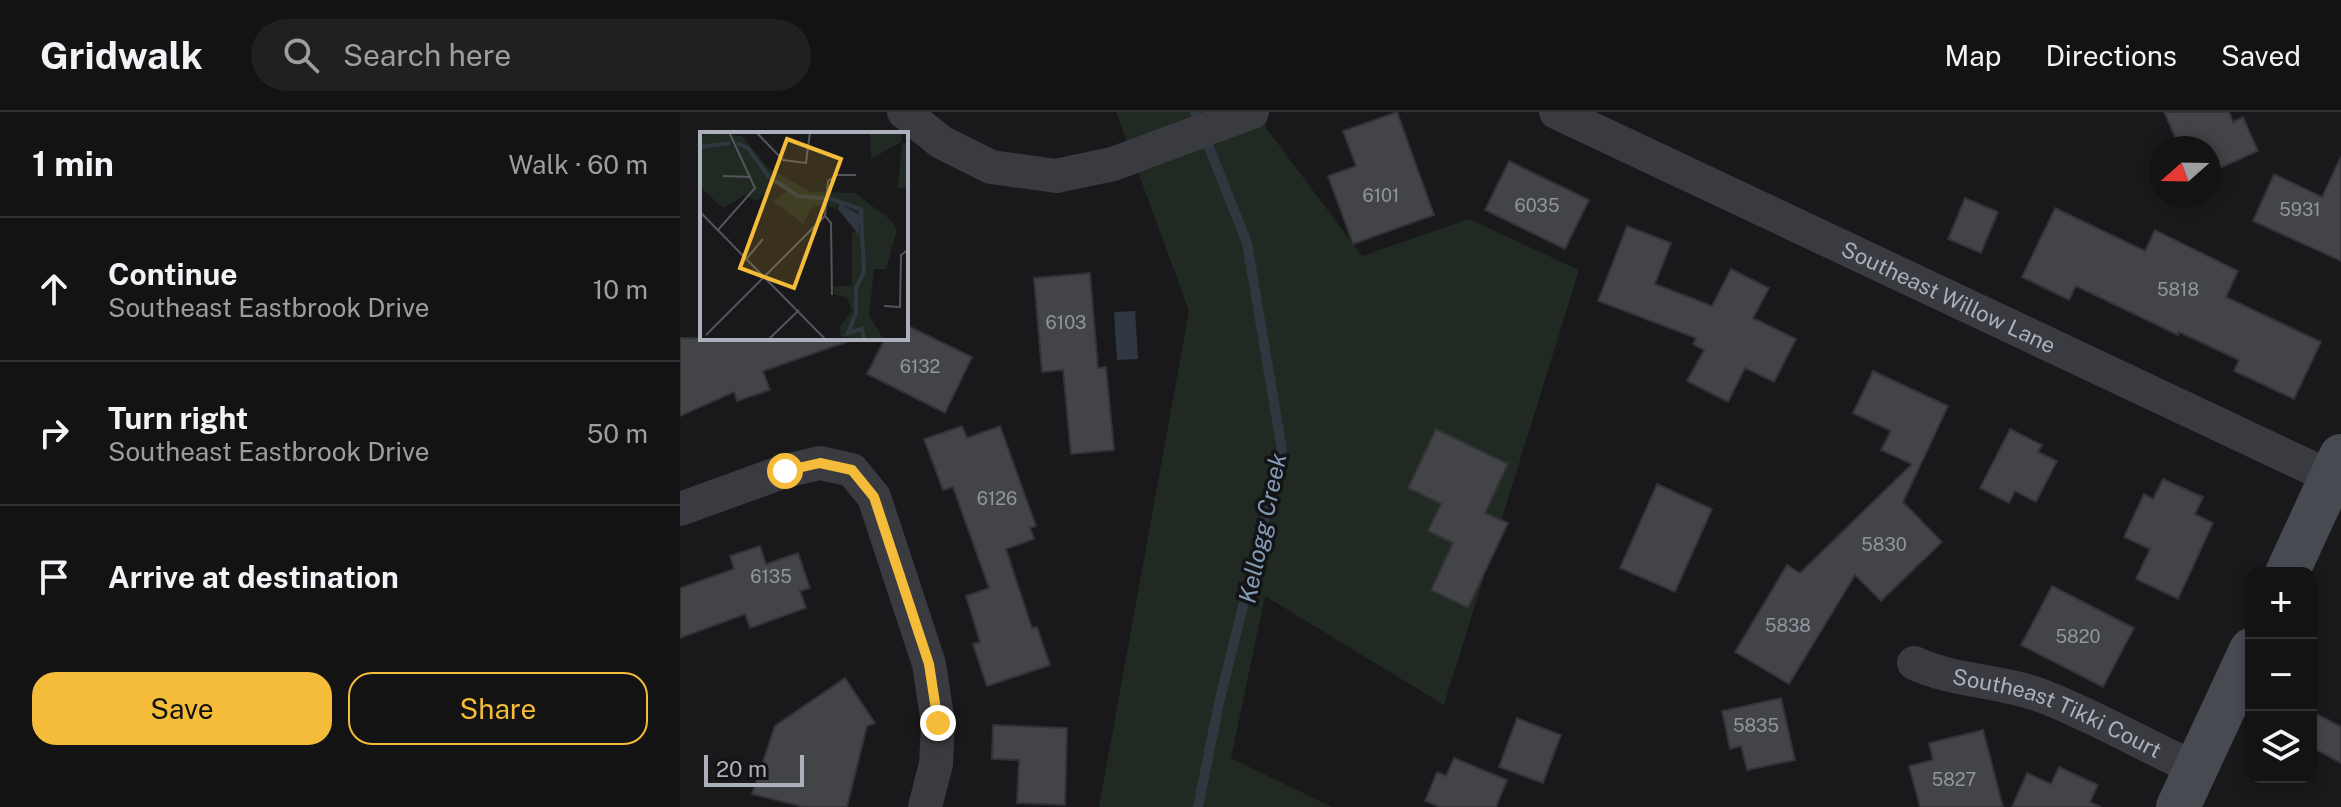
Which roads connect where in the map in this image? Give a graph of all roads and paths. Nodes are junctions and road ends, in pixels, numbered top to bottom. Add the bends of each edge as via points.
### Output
1 (904, 112) edge
2 (1556, 112) edge
3 (1238, 117) edge
4 (2338, 472) edge
5 (680, 509) edge
6 (2290, 567) edge
7 (1914, 663) dead end
8 (2245, 663) edge
9 (2187, 788) edge
10 (925, 807) edge

1 - 3 street via 941,142 991,167 1056,176 1113,164
2 - 4 street, Southeast Willow Lane
4 - 6 street
5 - 10 street via 820,463 852,470 874,497 929,664 938,723 936,764
7 - 9 street, Southeast Tikki Court via 1938,674 2044,696
8 - 9 street

